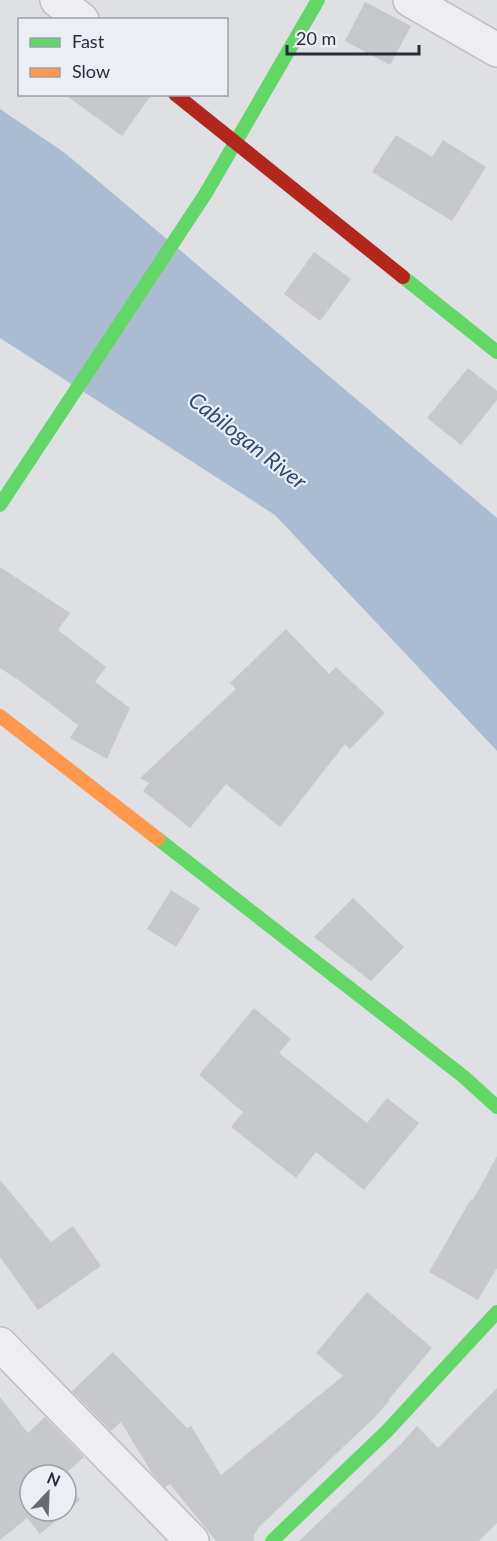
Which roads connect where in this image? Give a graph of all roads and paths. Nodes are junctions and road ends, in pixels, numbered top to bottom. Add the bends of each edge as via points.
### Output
1 (57, 0) edge
2 (318, 0) edge
3 (410, 0) edge
4 (79, 18) edge
5 (497, 50) edge
6 (177, 96) edge
7 (235, 144) junction
8 (497, 352) edge
9 (0, 505) edge
10 (0, 716) edge
11 (497, 1107) edge
12 (497, 1312) edge
13 (0, 1344) edge
14 (192, 1541) edge
15 (272, 1541) edge

1 - 4 street
2 - 7 street
3 - 5 street
6 - 7 street
7 - 8 street
7 - 9 street
10 - 11 street via 464,1077
12 - 15 street via 387,1431
13 - 14 street

